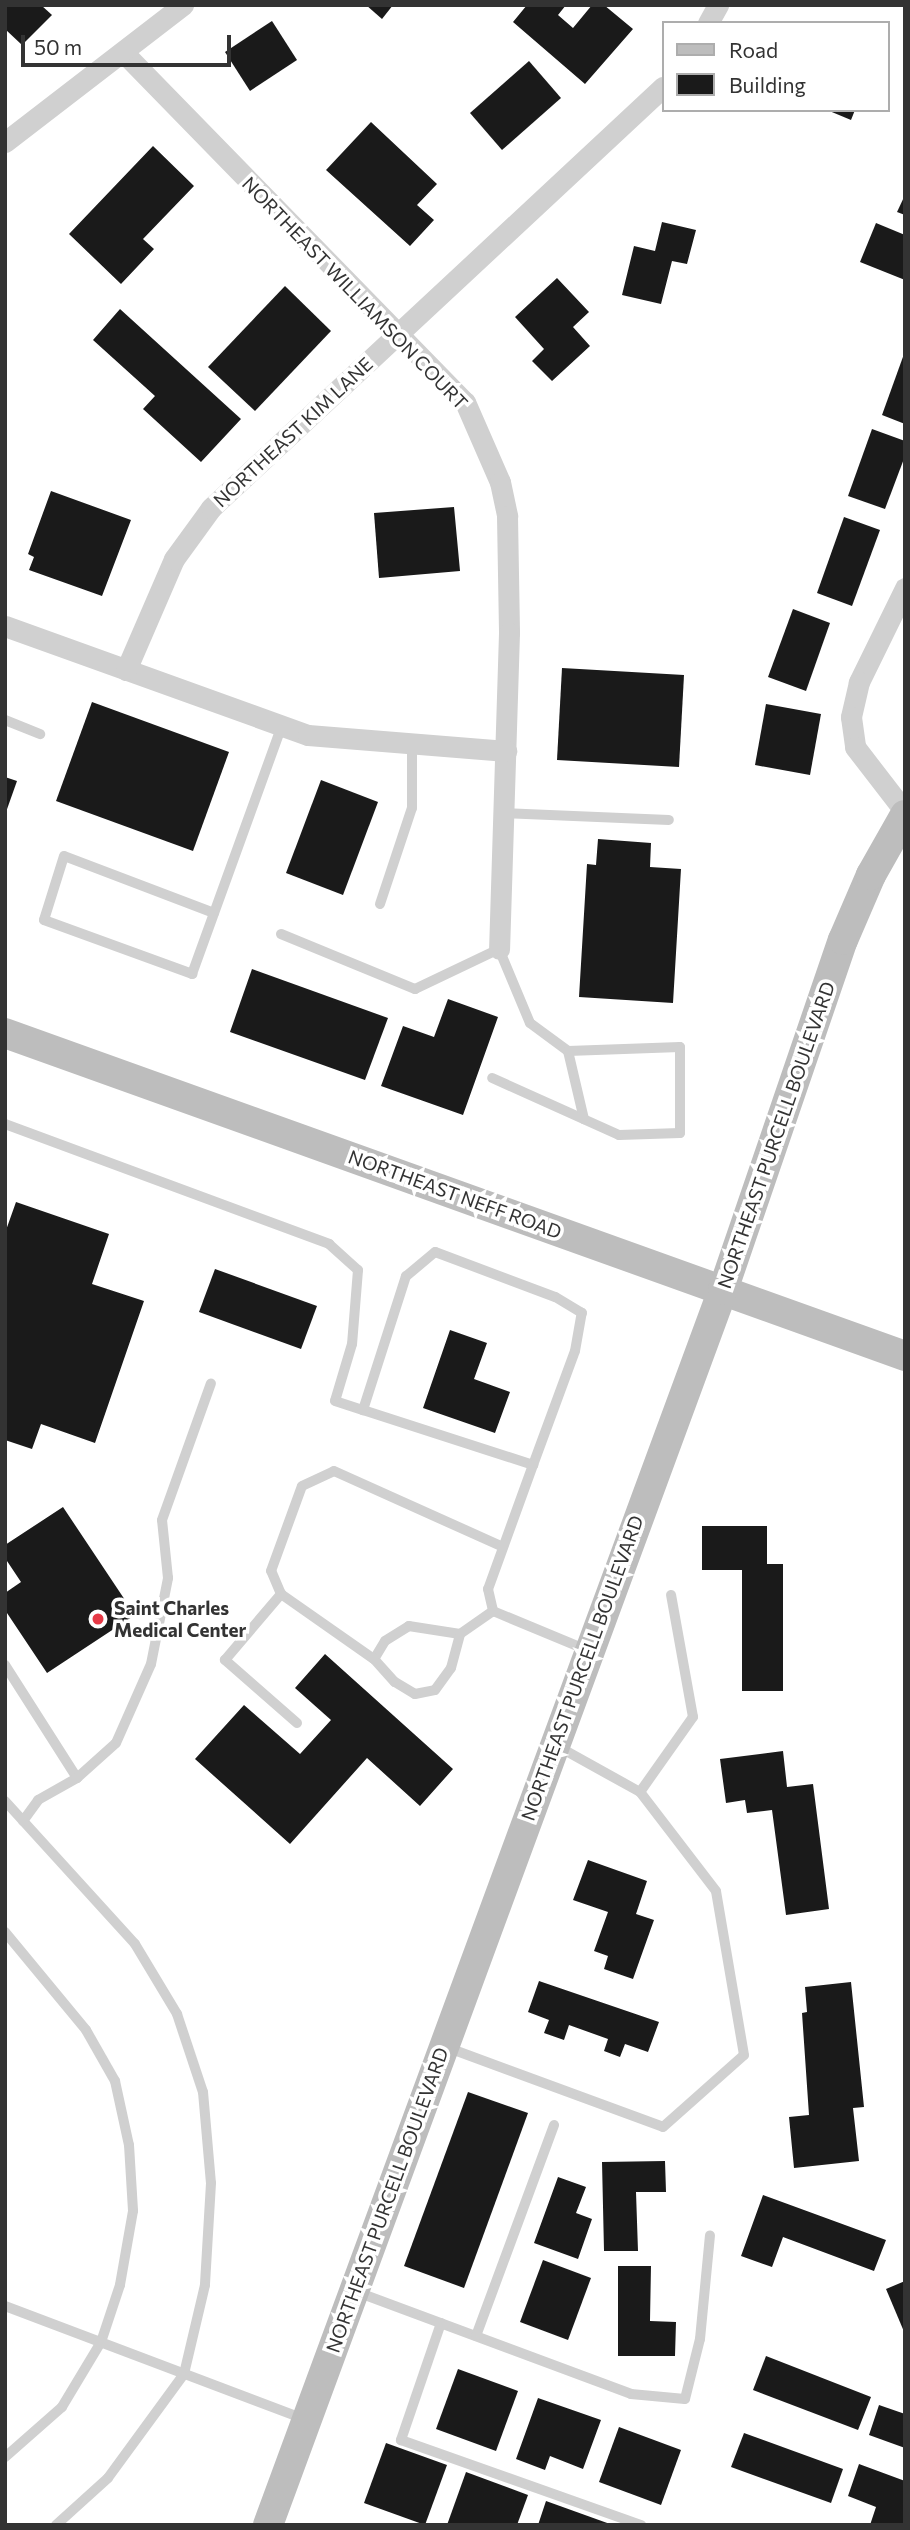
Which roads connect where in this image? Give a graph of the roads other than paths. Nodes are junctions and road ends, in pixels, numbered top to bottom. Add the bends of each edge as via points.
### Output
1 (183, 5) edge
2 (718, 5) edge
3 (709, 21) edge
4 (125, 54) junction
5 (662, 87) edge
6 (5, 142) edge
7 (399, 334) junction
8 (905, 587) edge
9 (5, 626) edge
10 (126, 670) junction
11 (5, 720) edge
12 (282, 725) junction
13 (40, 734) dead end
14 (412, 743) junction
15 (506, 751) junction
16 (504, 813) junction
17 (905, 814) edge
18 (669, 820) dead end
19 (380, 904) dead end
20 (214, 913) junction
21 (281, 934) dead end
22 (499, 949) junction
23 (5, 1033) edge
24 (568, 1051) junction
25 (492, 1078) dead end
26 (584, 1119) junction
27 (5, 1124) edge
28 (723, 1290) junction
29 (905, 1356) edge
30 (211, 1384) dead end
31 (363, 1410) junction
32 (533, 1465) junction
33 (501, 1546) junction
34 (281, 1594) junction
35 (671, 1595) dead end
36 (493, 1611) junction
37 (460, 1634) junction
38 (588, 1650) junction
39 (374, 1659) junction
40 (5, 1664) edge
41 (298, 1723) dead end
42 (553, 1744) junction
43 (76, 1778) junction
44 (640, 1792) junction
45 (5, 1801) edge
46 (23, 1821) junction
47 (5, 1932) edge
48 (444, 2046) junction
49 (554, 2125) dead end
50 (710, 2235) dead end
51 (355, 2291) junction
52 (5, 2306) edge
53 (441, 2323) junction
54 (476, 2336) junction
55 (101, 2342) junction
56 (184, 2374) junction
57 (305, 2420) junction
58 (5, 2457) edge
59 (67, 2520) edge
60 (56, 2525) edge
61 (268, 2525) edge
62 (641, 2525) edge

1 - 4 street
2 - 3 street
4 - 6 street
4 - 7 street, NORTHEAST WILLIAMSON COURT
5 - 7 street, NORTHEAST KIM LANE
7 - 10 street, NORTHEAST KIM LANE via 305,416 211,508 174,559
7 - 15 street, NORTHEAST WILLIAMSON COURT via 465,402 500,482 507,516
8 - 17 street via 859,682 851,717 855,747
9 - 10 street
10 - 12 street
11 - 13 lane
12 - 14 street via 308,735
12 - 20 lane
14 - 15 street
14 - 19 lane via 412,808
15 - 16 street, NORTHEAST WILLIAMSON COURT
16 - 18 lane
16 - 22 street, NORTHEAST WILLIAMSON COURT
17 - 28 street, NORTHEAST PURCELL BOULEVARD via 871,875 843,940
20 - 20 lane via 192,974 44,920 65,856
21 - 22 lane via 415,989
22 - 24 lane via 530,1023
23 - 28 street, NORTHEAST NEFF ROAD
24 - 26 lane
24 - 26 lane via 680,1046 680,1133 619,1135
25 - 26 lane
27 - 31 lane via 329,1244 358,1270 352,1344 335,1401
28 - 29 street, NORTHEAST NEFF ROAD
28 - 38 street, NORTHEAST PURCELL BOULEVARD
30 - 43 lane via 162,1520 168,1578 150,1664 116,1743
31 - 32 lane
31 - 32 lane via 406,1276 435,1252 555,1297 582,1313 575,1350
32 - 33 lane
33 - 34 lane via 334,1471 302,1486 271,1571
33 - 36 lane via 488,1589
34 - 39 lane
34 - 41 lane via 225,1660
35 - 44 lane via 693,1717
36 - 37 lane
36 - 38 lane
37 - 39 lane via 409,1626 384,1641
37 - 39 lane via 451,1668 435,1690 415,1694 395,1682
38 - 42 street, NORTHEAST PURCELL BOULEVARD
40 - 43 lane
42 - 44 lane
42 - 48 street, NORTHEAST PURCELL BOULEVARD
43 - 46 lane via 38,1800
44 - 48 lane via 716,1891 744,2055 663,2127
45 - 46 lane
46 - 56 lane via 135,1944 177,2014 203,2092 211,2183 206,2272
47 - 55 lane via 86,2031 114,2081 129,2146 133,2211 120,2285
48 - 51 street, NORTHEAST PURCELL BOULEVARD
49 - 54 lane
50 - 54 lane via 700,2339 685,2399 631,2394
51 - 53 lane
51 - 57 street, NORTHEAST PURCELL BOULEVARD
52 - 55 lane
53 - 54 lane
53 - 62 lane via 401,2440
55 - 56 lane
55 - 58 lane via 62,2407
56 - 57 lane
56 - 59 lane via 108,2478
57 - 61 street, NORTHEAST PURCELL BOULEVARD
59 - 60 lane

